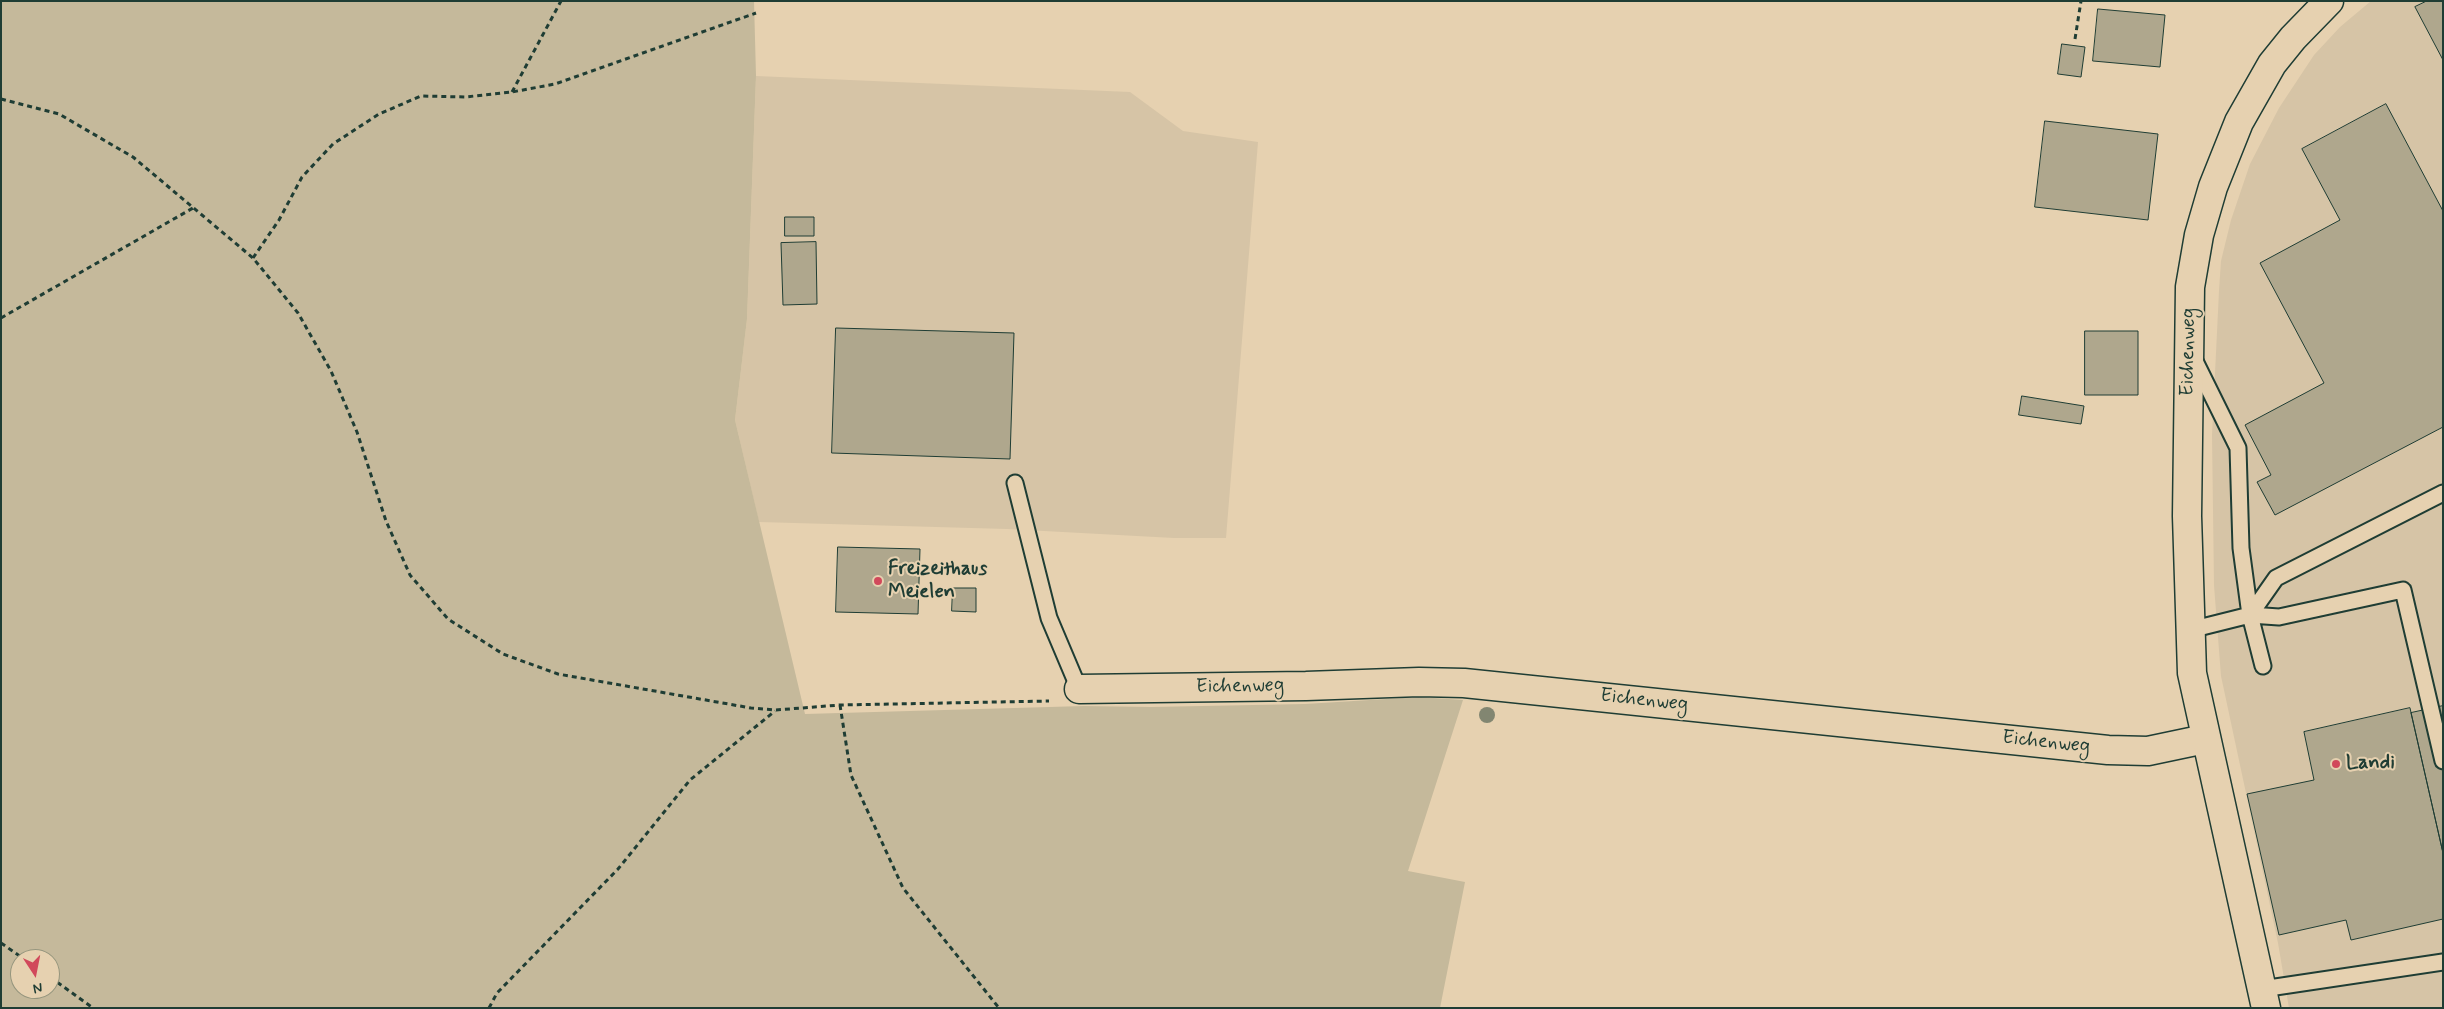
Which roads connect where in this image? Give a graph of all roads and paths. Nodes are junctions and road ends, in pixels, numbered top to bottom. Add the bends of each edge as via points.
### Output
1 (561, 1) edge
2 (2081, 1) edge
3 (2327, 2) edge
4 (756, 13) dead end
5 (2075, 39) dead end
6 (512, 92) junction
7 (1, 99) edge
8 (193, 208) junction
9 (253, 258) junction
10 (1, 318) edge
11 (2190, 351) junction
12 (1015, 483) dead end
13 (2443, 492) edge
14 (2250, 615) junction
15 (2190, 630) junction
16 (2263, 666) dead end
17 (1079, 689) junction
18 (840, 705) junction
19 (776, 710) junction
20 (2205, 739) junction
21 (2443, 761) edge
22 (2443, 962) edge
23 (60, 984) edge
24 (2264, 998) edge
25 (93, 1008) edge
26 (489, 1008) edge
27 (999, 1008) edge

1 - 6 path
2 - 5 path
3 - 11 street, Eichenweg via 2272,64 2243,115 2222,163 2194,260 2190,287
4 - 6 path via 555,84
6 - 9 path via 465,97 420,96 379,114 333,144 302,178
7 - 8 path via 59,114 133,157
8 - 9 path
8 - 10 path
9 - 19 path via 298,313 330,371 357,432 386,521 410,575 448,619 503,654 558,674
11 - 14 lane via 2238,448 2241,548
11 - 15 street, Eichenweg via 2187,516
12 - 17 lane via 1049,618
13 - 14 lane via 2276,578
14 - 15 lane
14 - 16 lane
14 - 21 lane via 2279,617 2403,590
15 - 20 street, Eichenweg via 2192,673
17 - 18 path via 1051,701
17 - 20 street, Eichenweg via 1464,683 2108,750 2148,751
18 - 19 path
18 - 27 path via 851,775 903,888
19 - 26 path via 690,780 618,870 497,993
20 - 24 street, Eichenweg
22 - 24 lane
23 - 25 path

